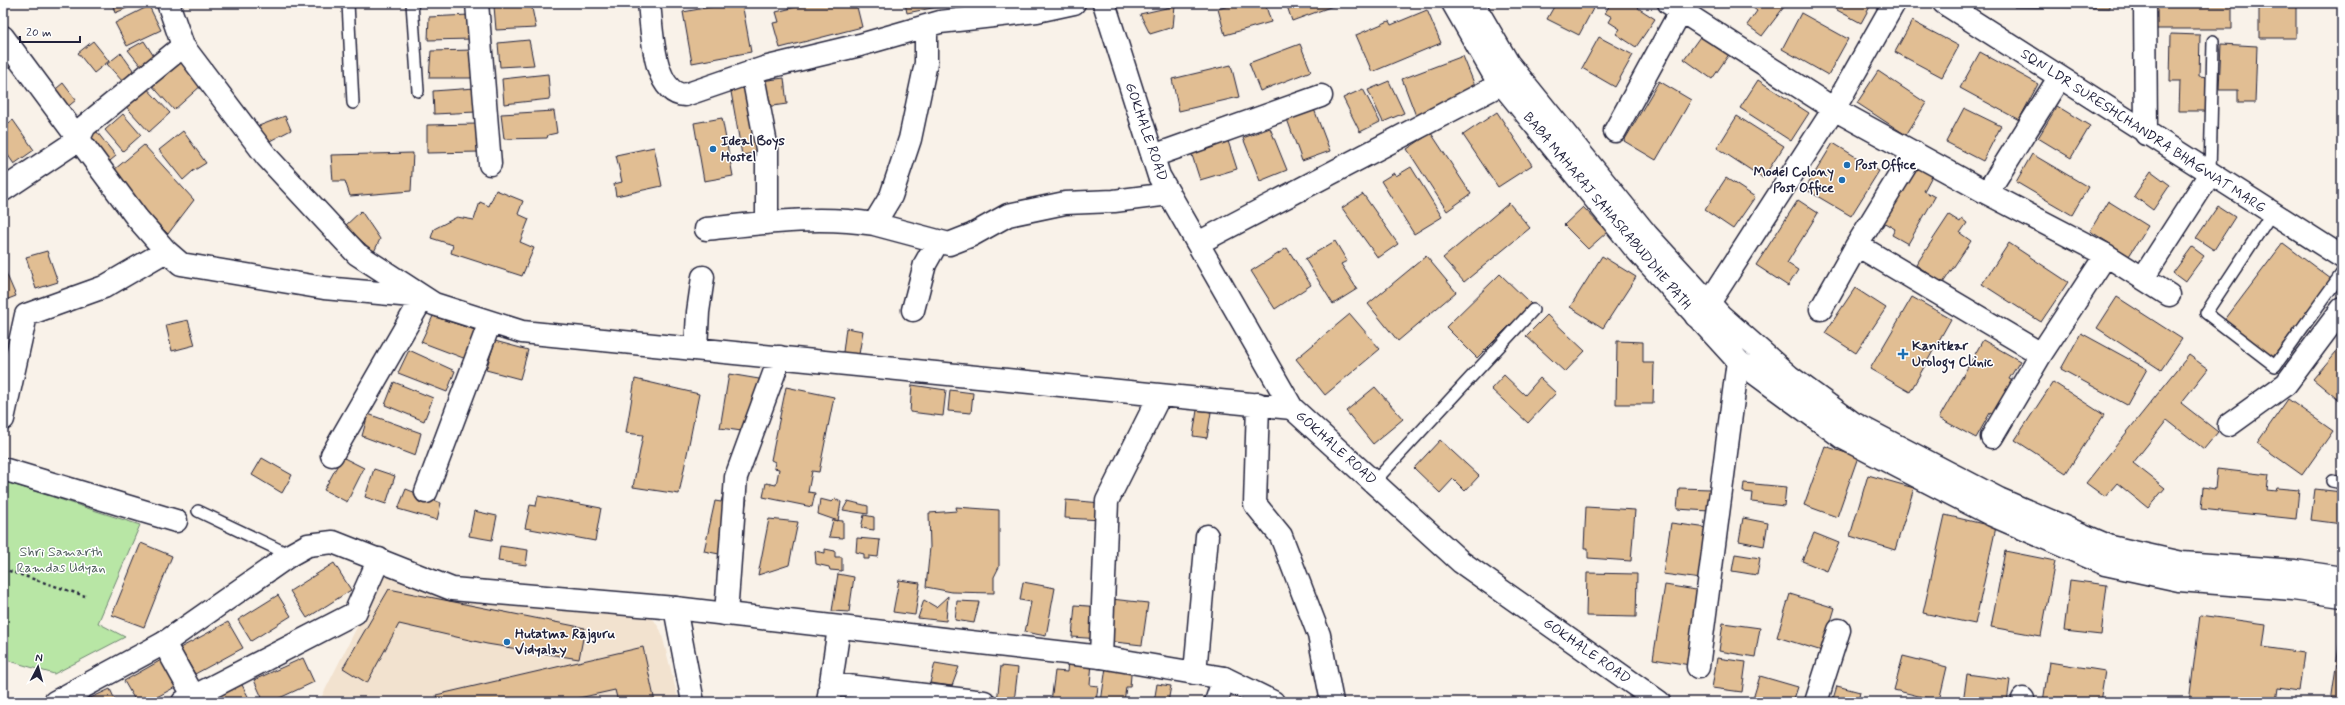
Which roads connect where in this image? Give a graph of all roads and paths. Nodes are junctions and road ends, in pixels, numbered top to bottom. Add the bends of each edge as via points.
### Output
1 (168, 3) edge
2 (348, 3) edge
3 (412, 3) edge
4 (477, 3) edge
5 (648, 3) edge
6 (1074, 3) edge
7 (1104, 3) edge
8 (1453, 3) edge
9 (1473, 3) edge
10 (1894, 3) edge
11 (1944, 3) edge
12 (2145, 3) edge
13 (1678, 6) edge
14 (926, 26) junction
15 (3, 36) edge
16 (2213, 41) dead end
17 (183, 46) junction
18 (752, 71) junction
19 (2059, 78) junction
20 (1501, 84) junction
21 (418, 91) dead end
22 (1321, 96) dead end
23 (353, 103) dead end
24 (1834, 109) junction
25 (1614, 131) dead end
26 (2146, 134) junction
27 (78, 140) junction
28 (1914, 152) junction
29 (1153, 156) junction
30 (490, 164) dead end
31 (2210, 174) junction
32 (3, 190) edge
33 (1987, 193) junction
34 (1169, 194) junction
35 (2272, 213) junction
36 (767, 223) junction
37 (874, 224) junction
38 (706, 229) dead end
39 (938, 241) junction
40 (1198, 243) junction
41 (1857, 245) junction
42 (166, 251) junction
43 (2106, 256) junction
44 (2342, 257) edge
45 (2342, 273) edge
46 (703, 277) dead end
47 (2143, 278) junction
48 (2169, 295) dead end
49 (422, 297) junction
50 (1821, 309) dead end
51 (2342, 309) edge
52 (913, 310) dead end
53 (1533, 310) dead end
54 (1703, 310) junction
55 (490, 322) junction
56 (696, 349) junction
57 (2040, 354) junction
58 (780, 358) junction
59 (1738, 361) junction
60 (1160, 395) junction
61 (1258, 404) junction
62 (1292, 408) junction
63 (3, 419) edge
64 (2229, 425) dead end
65 (1992, 437) dead end
66 (332, 455) dead end
67 (3, 469) edge
68 (1940, 478) junction
69 (1374, 482) junction
70 (426, 492) dead end
71 (198, 511) dead end
72 (176, 521) dead end
73 (1207, 536) dead end
74 (290, 555) junction
75 (379, 559) junction
76 (3, 569) edge
77 (2342, 578) edge
78 (85, 596) dead end
79 (2342, 596) edge
80 (674, 608) junction
81 (726, 614) junction
82 (839, 628) junction
83 (1839, 630) dead end
84 (164, 643) junction
85 (1101, 657) junction
86 (1698, 667) dead end
87 (1195, 673) junction
88 (1224, 678) junction
89 (829, 693) edge
90 (189, 699) edge
91 (54, 702) edge
92 (693, 702) edge
93 (984, 702) edge
94 (1216, 702) edge
95 (1273, 702) edge
96 (1332, 702) edge
97 (1659, 702) edge
98 (1816, 702) edge

1 - 17 street
2 - 23 lane
3 - 21 lane
4 - 30 street
5 - 18 street via 657,68 666,82 677,92 685,95
6 - 14 street via 1037,11 940,22
7 - 29 street, GOKHALE ROAD
8 - 20 street, BABA MAHARAJ SAHASRABUDDHE PATH
9 - 54 street, BABA MAHARAJ SAHASRABUDDHE PATH via 1508,64 1642,229
10 - 24 street
11 - 19 street, SQN LDR SURESHCHANDRA BHAGWAT MARG
12 - 26 street
13 - 24 street
13 - 25 street
14 - 18 street
14 - 37 street via 926,64 910,139 891,196
15 - 27 street
16 - 31 lane
17 - 27 street via 85,126
17 - 49 street via 267,157 357,254
18 - 36 street via 766,149
19 - 26 street, SQN LDR SURESHCHANDRA BHAGWAT MARG
19 - 33 street
20 - 40 street
20 - 54 street, BABA MAHARAJ SAHASRABUDDHE PATH via 1624,235
22 - 29 street
24 - 28 street
24 - 54 street
26 - 31 street, SQN LDR SURESHCHANDRA BHAGWAT MARG
27 - 32 street
27 - 42 street
28 - 33 street
28 - 41 street
29 - 34 street, GOKHALE ROAD via 1159,176
31 - 35 street, SQN LDR SURESHCHANDRA BHAGWAT MARG
31 - 47 street
33 - 43 street
34 - 39 street via 1114,201 1065,202 1008,215 972,235 949,244
34 - 40 street, GOKHALE ROAD
35 - 44 street, SQN LDR SURESHCHANDRA BHAGWAT MARG
35 - 45 lane via 2206,313 2275,366
36 - 37 street via 844,219
36 - 38 street
37 - 39 street
39 - 52 street via 925,264
40 - 62 street, GOKHALE ROAD
41 - 50 street
41 - 57 street
42 - 49 street via 181,264 324,288
42 - 63 street via 104,287 26,316
43 - 47 street
43 - 57 street
46 - 56 street
47 - 48 street
49 - 55 street via 434,304
49 - 66 street
51 - 64 street via 2286,384
53 - 69 lane
54 - 59 street, BABA MAHARAJ SAHASRABUDDHE PATH
54 - 68 street, BABA MAHARAJ SAHASRABUDDHE PATH via 1853,423
55 - 56 street via 522,332
55 - 70 street
56 - 58 street
57 - 65 street
58 - 60 street
58 - 81 street via 736,477
59 - 68 street, BABA MAHARAJ SAHASRABUDDHE PATH via 1844,438
59 - 86 street
60 - 61 street
60 - 85 street via 1107,501
61 - 62 street
61 - 96 street via 1255,504 1281,536 1319,635
62 - 69 street, GOKHALE ROAD
67 - 72 street
68 - 77 street, BABA MAHARAJ SAHASRABUDDHE PATH via 1999,499 2111,547 2182,563 2295,571
68 - 79 street, BABA MAHARAJ SAHASRABUDDHE PATH via 1992,515 2105,564 2180,580 2293,589
69 - 97 street, GOKHALE ROAD via 1461,562
71 - 74 lane
73 - 87 street
74 - 75 street via 308,545 333,542
74 - 84 street
75 - 80 street via 452,589
75 - 90 street via 355,613
76 - 78 path
80 - 81 street
80 - 92 street
81 - 82 street
82 - 85 street
82 - 89 street
83 - 98 street
84 - 90 street
84 - 91 street
85 - 87 street
87 - 88 street
88 - 94 street
88 - 95 street
89 - 93 street

